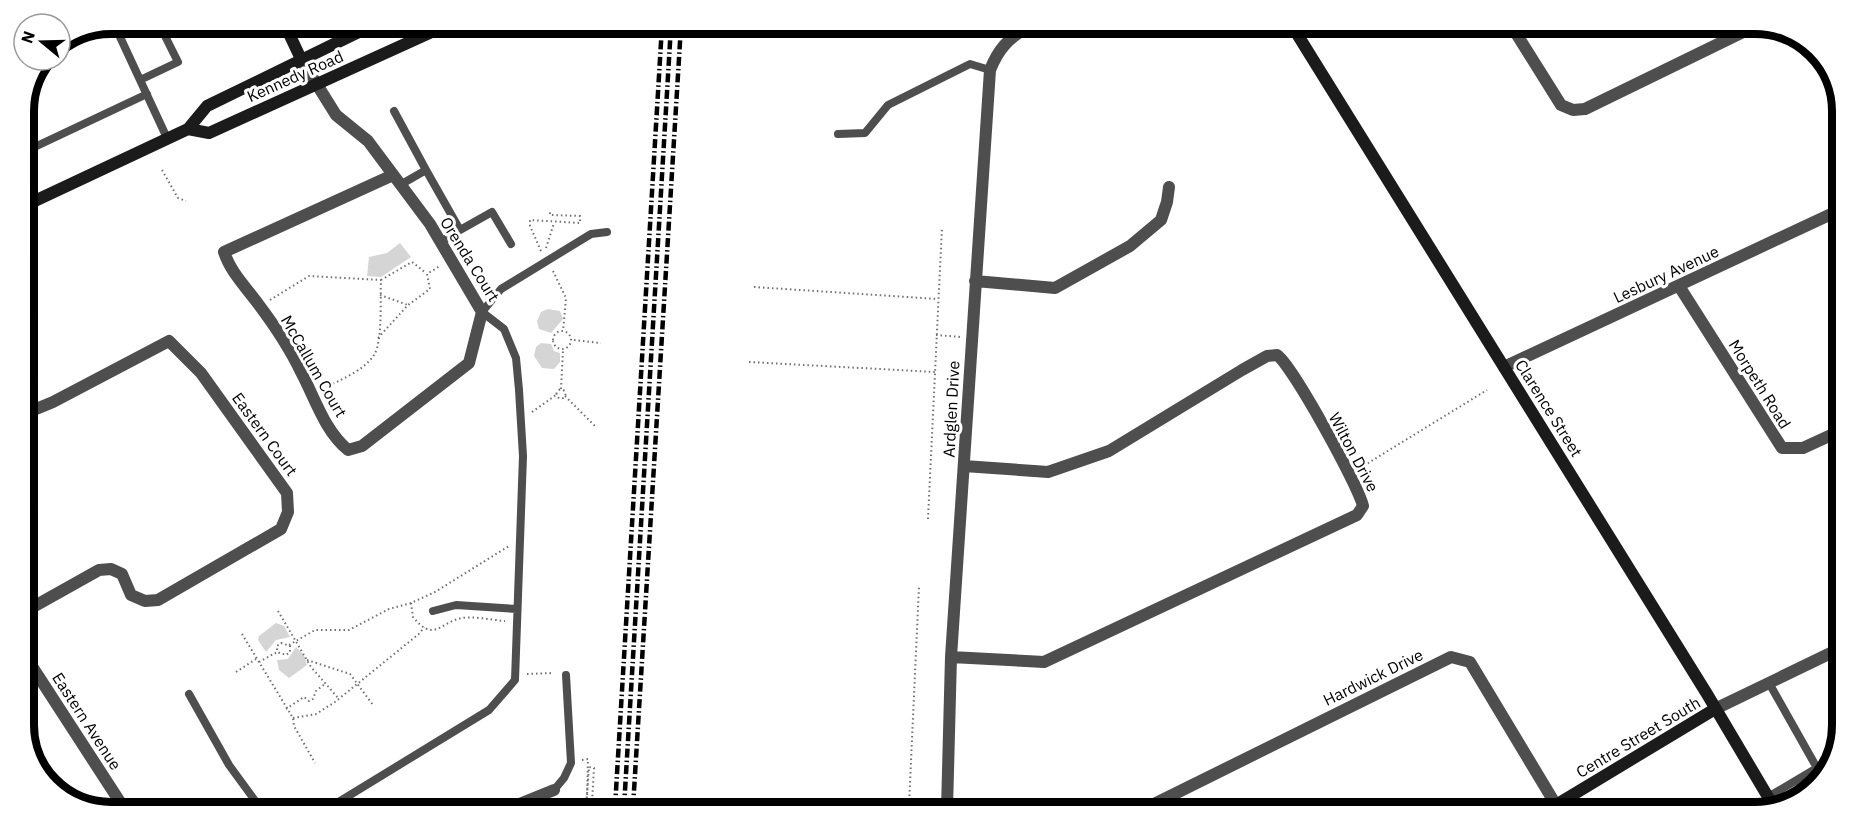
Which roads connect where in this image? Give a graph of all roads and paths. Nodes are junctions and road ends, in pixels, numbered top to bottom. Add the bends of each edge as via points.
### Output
1 (119, 34) edge
2 (164, 34) edge
3 (289, 34) edge
4 (354, 34) edge
5 (427, 34) edge
6 (1016, 34) edge
7 (1300, 34) edge
8 (1516, 34) edge
9 (1739, 34) edge
10 (301, 59) junction
11 (990, 70) junction
12 (140, 80) junction
13 (316, 85) junction
14 (147, 94) junction
15 (394, 111) dead end
16 (188, 129) junction
17 (838, 134) dead end
18 (167, 138) junction
19 (35, 147) edge
20 (162, 170) dead end
21 (426, 170) junction
22 (397, 180) junction
23 (1169, 187) dead end
24 (35, 200) edge
25 (186, 201) dead end
26 (550, 210) dead end
27 (1832, 214) edge
28 (554, 223) dead end
29 (942, 227) dead end
30 (460, 230) junction
31 (607, 232) dead end
32 (441, 242) junction
33 (511, 244) dead end
34 (546, 248) dead end
35 (541, 251) dead end
36 (451, 259) junction
37 (548, 260) junction
38 (427, 274) junction
39 (381, 280) junction
40 (975, 281) junction
41 (1679, 286) junction
42 (754, 287) dead end
43 (380, 295) junction
44 (938, 298) junction
45 (408, 305) junction
46 (261, 307) junction
47 (482, 312) junction
48 (563, 331) junction
49 (936, 335) junction
50 (378, 338) junction
51 (961, 338) dead end
52 (573, 340) junction
53 (601, 343) dead end
54 (563, 349) junction
55 (749, 362) dead end
56 (1504, 367) junction
57 (935, 372) junction
58 (561, 389) junction
59 (1487, 390) dead end
60 (556, 395) junction
61 (310, 396) junction
62 (565, 396) junction
63 (35, 409) edge
64 (519, 424) junction
65 (596, 427) dead end
66 (1832, 435) edge
67 (964, 466) junction
68 (1350, 474) junction
69 (928, 519) dead end
70 (520, 543) junction
71 (920, 586) dead end
72 (411, 603) junction
73 (35, 606) edge
74 (518, 609) junction
75 (278, 611) dead end
76 (433, 611) dead end
77 (516, 622) junction
78 (424, 627) junction
79 (242, 634) dead end
80 (296, 642) junction
81 (289, 645) junction
82 (277, 652) junction
83 (1832, 656) edge
84 (951, 657) junction
85 (307, 660) junction
86 (257, 661) junction
87 (35, 671) edge
88 (236, 672) dead end
89 (515, 672) junction
90 (564, 672) joint
91 (326, 683) junction
92 (1769, 683) junction
93 (357, 684) junction
94 (189, 694) dead end
95 (339, 699) junction
96 (373, 705) dead end
97 (286, 709) junction
98 (1715, 709) junction
99 (293, 718) junction
100 (580, 751) dead end
101 (582, 760) junction
102 (315, 763) dead end
103 (570, 763) junction
104 (554, 790) joint
105 (587, 791) edge
106 (587, 791) edge
107 (1775, 799) edge
108 (1770, 800) edge
109 (120, 802) edge
110 (256, 802) edge
111 (339, 802) edge
112 (524, 802) edge
113 (592, 802) edge
114 (909, 802) edge
115 (947, 802) edge
116 (1158, 802) edge
117 (1548, 802) edge
118 (1561, 802) edge

1 - 12 lane
2 - 12 lane via 178,62
3 - 10 street
4 - 10 street, Kennedy Road
5 - 13 street, Kennedy Road
6 - 11 street, Ardglen Drive via 996,53
7 - 56 street, Clarence Street
8 - 9 street via 1560,105 1573,110 1585,109
10 - 13 street, Orenda Court
10 - 16 street, Kennedy Road via 207,106
11 - 17 lane via 970,64 888,105 865,133
11 - 40 street, Ardglen Drive
12 - 14 lane
13 - 16 street, Kennedy Road via 209,133
13 - 22 street, Orenda Court via 336,115 368,141
14 - 18 lane
14 - 19 lane
15 - 21 lane
16 - 18 street, Kennedy Road
18 - 24 street, Kennedy Road
20 - 25 path via 178,198
21 - 22 lane
21 - 30 lane
22 - 32 street, Orenda Court
22 - 46 street, McCallum Court via 224,252 230,269
23 - 40 street via 1161,220 1130,246 1055,288
26 - 35 path via 550,215 580,216 580,223 530,220
27 - 41 street, Lesbury Avenue
28 - 34 path
29 - 44 path
30 - 32 lane
30 - 33 lane via 492,212
31 - 37 lane via 591,234
32 - 36 street, Orenda Court
36 - 38 path
36 - 47 street, Orenda Court
37 - 47 lane via 501,289
37 - 48 path via 566,298
38 - 39 path via 412,262
38 - 45 path via 430,289
39 - 43 path
39 - 46 path via 309,276
40 - 67 street, Ardglen Drive
41 - 56 street, Lesbury Avenue
41 - 66 street, Morpeth Road via 1782,448 1803,448
42 - 44 path
43 - 45 path
43 - 50 path
44 - 49 path
45 - 50 path
46 - 61 street, McCallum Court via 302,372
47 - 61 street, McCallum Court via 469,363 362,446 348,450 340,443
47 - 64 lane, Orenda Court via 504,329 516,358
48 - 52 path
48 - 54 path via 557,333 554,341 558,349
49 - 51 path
49 - 57 path
50 - 61 path via 375,355 363,366
52 - 53 path
52 - 54 path
54 - 58 path
55 - 57 path
56 - 98 street, Clarence Street
57 - 69 path
58 - 60 path
58 - 62 path
59 - 68 path
60 - 62 path via 561,399
60 - 64 path
62 - 65 path
63 - 73 street, Eastern Court via 169,341 201,373 287,493 288,512 281,529 158,600 145,601 131,595 122,574 111,569 99,570
64 - 70 lane, Orenda Court via 523,456
67 - 68 street, Wilton Drive via 1048,472 1109,451 1242,370 1267,356 1277,355 1284,360
67 - 84 street, Ardglen Drive
68 - 84 street, Wilton Drive via 1363,506 1357,515 1044,662
70 - 72 path via 512,543
70 - 74 lane, Orenda Court
71 - 114 path
72 - 78 path via 413,617
72 - 80 path via 389,609 356,628 315,630
74 - 76 lane via 456,605
74 - 77 lane, Orenda Court
75 - 80 path
77 - 78 path via 461,618 442,629
77 - 89 lane, Orenda Court
78 - 93 path
79 - 86 path
80 - 81 path
80 - 85 path
81 - 82 path via 281,643
81 - 82 path via 286,656
82 - 86 path
83 - 92 street
84 - 115 street, Ardglen Drive
85 - 91 path
85 - 93 path via 350,674
86 - 88 path
86 - 97 path
87 - 109 street, Eastern Avenue
89 - 90 path
89 - 111 lane via 515,680 489,710
90 - 103 lane
91 - 95 path
91 - 97 path via 313,699 304,697
92 - 98 street
92 - 107 lane via 1817,768
93 - 95 path
93 - 96 path
94 - 110 lane via 229,765
95 - 99 path via 316,714
97 - 99 path
98 - 108 street, Clarence Street
98 - 118 street, Centre Street South
99 - 102 path
100 - 101 path
101 - 103 path
101 - 105 path, bridge via 588,759
103 - 104 lane
104 - 112 street
106 - 113 path, bridge via 589,768 594,768
116 - 117 street, Hardwick Drive via 1451,657 1470,662

